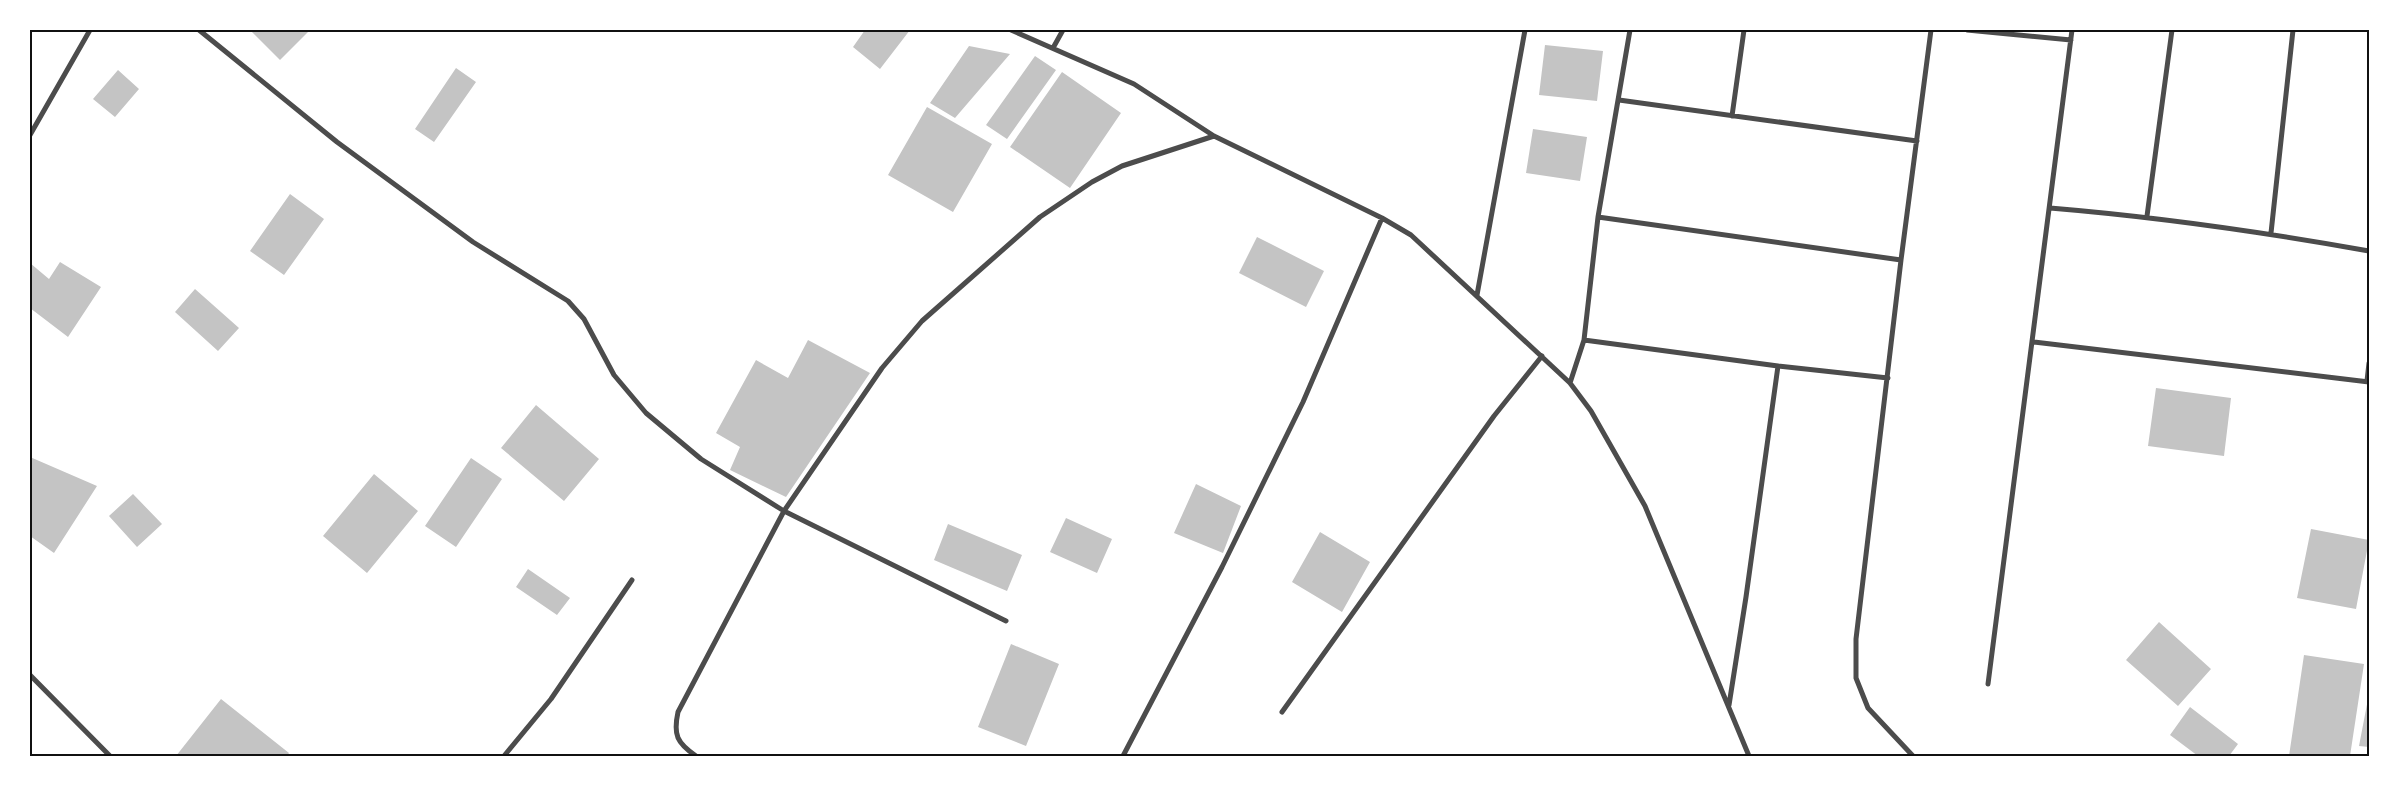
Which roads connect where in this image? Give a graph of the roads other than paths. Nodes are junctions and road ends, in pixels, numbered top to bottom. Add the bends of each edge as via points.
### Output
1 (90, 30) edge
2 (199, 30) edge
3 (1012, 30) edge
4 (1063, 30) edge
5 (1525, 30) edge
6 (1630, 30) edge
7 (1744, 30) edge
8 (1932, 30) edge
9 (1967, 30) edge
10 (2072, 30) edge
11 (2172, 30) edge
12 (2293, 30) edge
13 (2071, 40) junction
14 (1053, 48) junction
15 (1619, 100) junction
16 (1732, 116) junction
17 (30, 135) edge
18 (1214, 136) junction
19 (1917, 141) junction
20 (2050, 208) junction
21 (2147, 216) junction
22 (1598, 217) junction
23 (1382, 218) junction
24 (2271, 234) junction
25 (2369, 251) edge
26 (1901, 260) junction
27 (1477, 295) junction
28 (1584, 340) junction
29 (2034, 342) junction
30 (1542, 356) junction
31 (2369, 363) edge
32 (1778, 366) junction
33 (1888, 378) junction
34 (2368, 381) edge
35 (1570, 384) junction
36 (784, 511) junction
37 (632, 580) dead end
38 (1006, 620) dead end
39 (30, 675) edge
40 (1988, 684) dead end
41 (1728, 706) junction
42 (1282, 712) dead end
43 (110, 756) edge
44 (504, 756) edge
45 (696, 756) edge
46 (1122, 756) edge
47 (1749, 756) edge
48 (1913, 756) edge

1 - 17 street
2 - 36 street via 338,142 457,230 568,301 584,320 614,375 646,413 701,459
3 - 14 street
4 - 14 street
5 - 27 street
6 - 15 street
7 - 16 street
8 - 19 street
9 - 13 street
10 - 13 street
11 - 21 street
12 - 24 street
13 - 20 street
14 - 18 street via 1134,84
15 - 16 street
15 - 22 street
16 - 19 street
18 - 23 street
18 - 36 street via 1122,166 1092,182 1040,217 983,266 922,320 882,368
19 - 26 street
20 - 21 street
20 - 29 street
21 - 24 street
22 - 26 street
22 - 28 street
23 - 27 street via 1411,235
23 - 46 street via 1303,402 1222,567
24 - 25 street
26 - 33 street
27 - 30 street
28 - 32 street
28 - 35 street
29 - 34 street
29 - 40 street
30 - 35 street
30 - 42 street via 1494,416
31 - 34 street
32 - 33 street
32 - 41 street
33 - 48 street via 1856,639 1856,678 1868,708
35 - 41 street via 1592,411 1645,506
36 - 38 street
36 - 45 street via 678,712 674,728 681,745
37 - 44 street via 551,699
39 - 43 street
41 - 47 street

